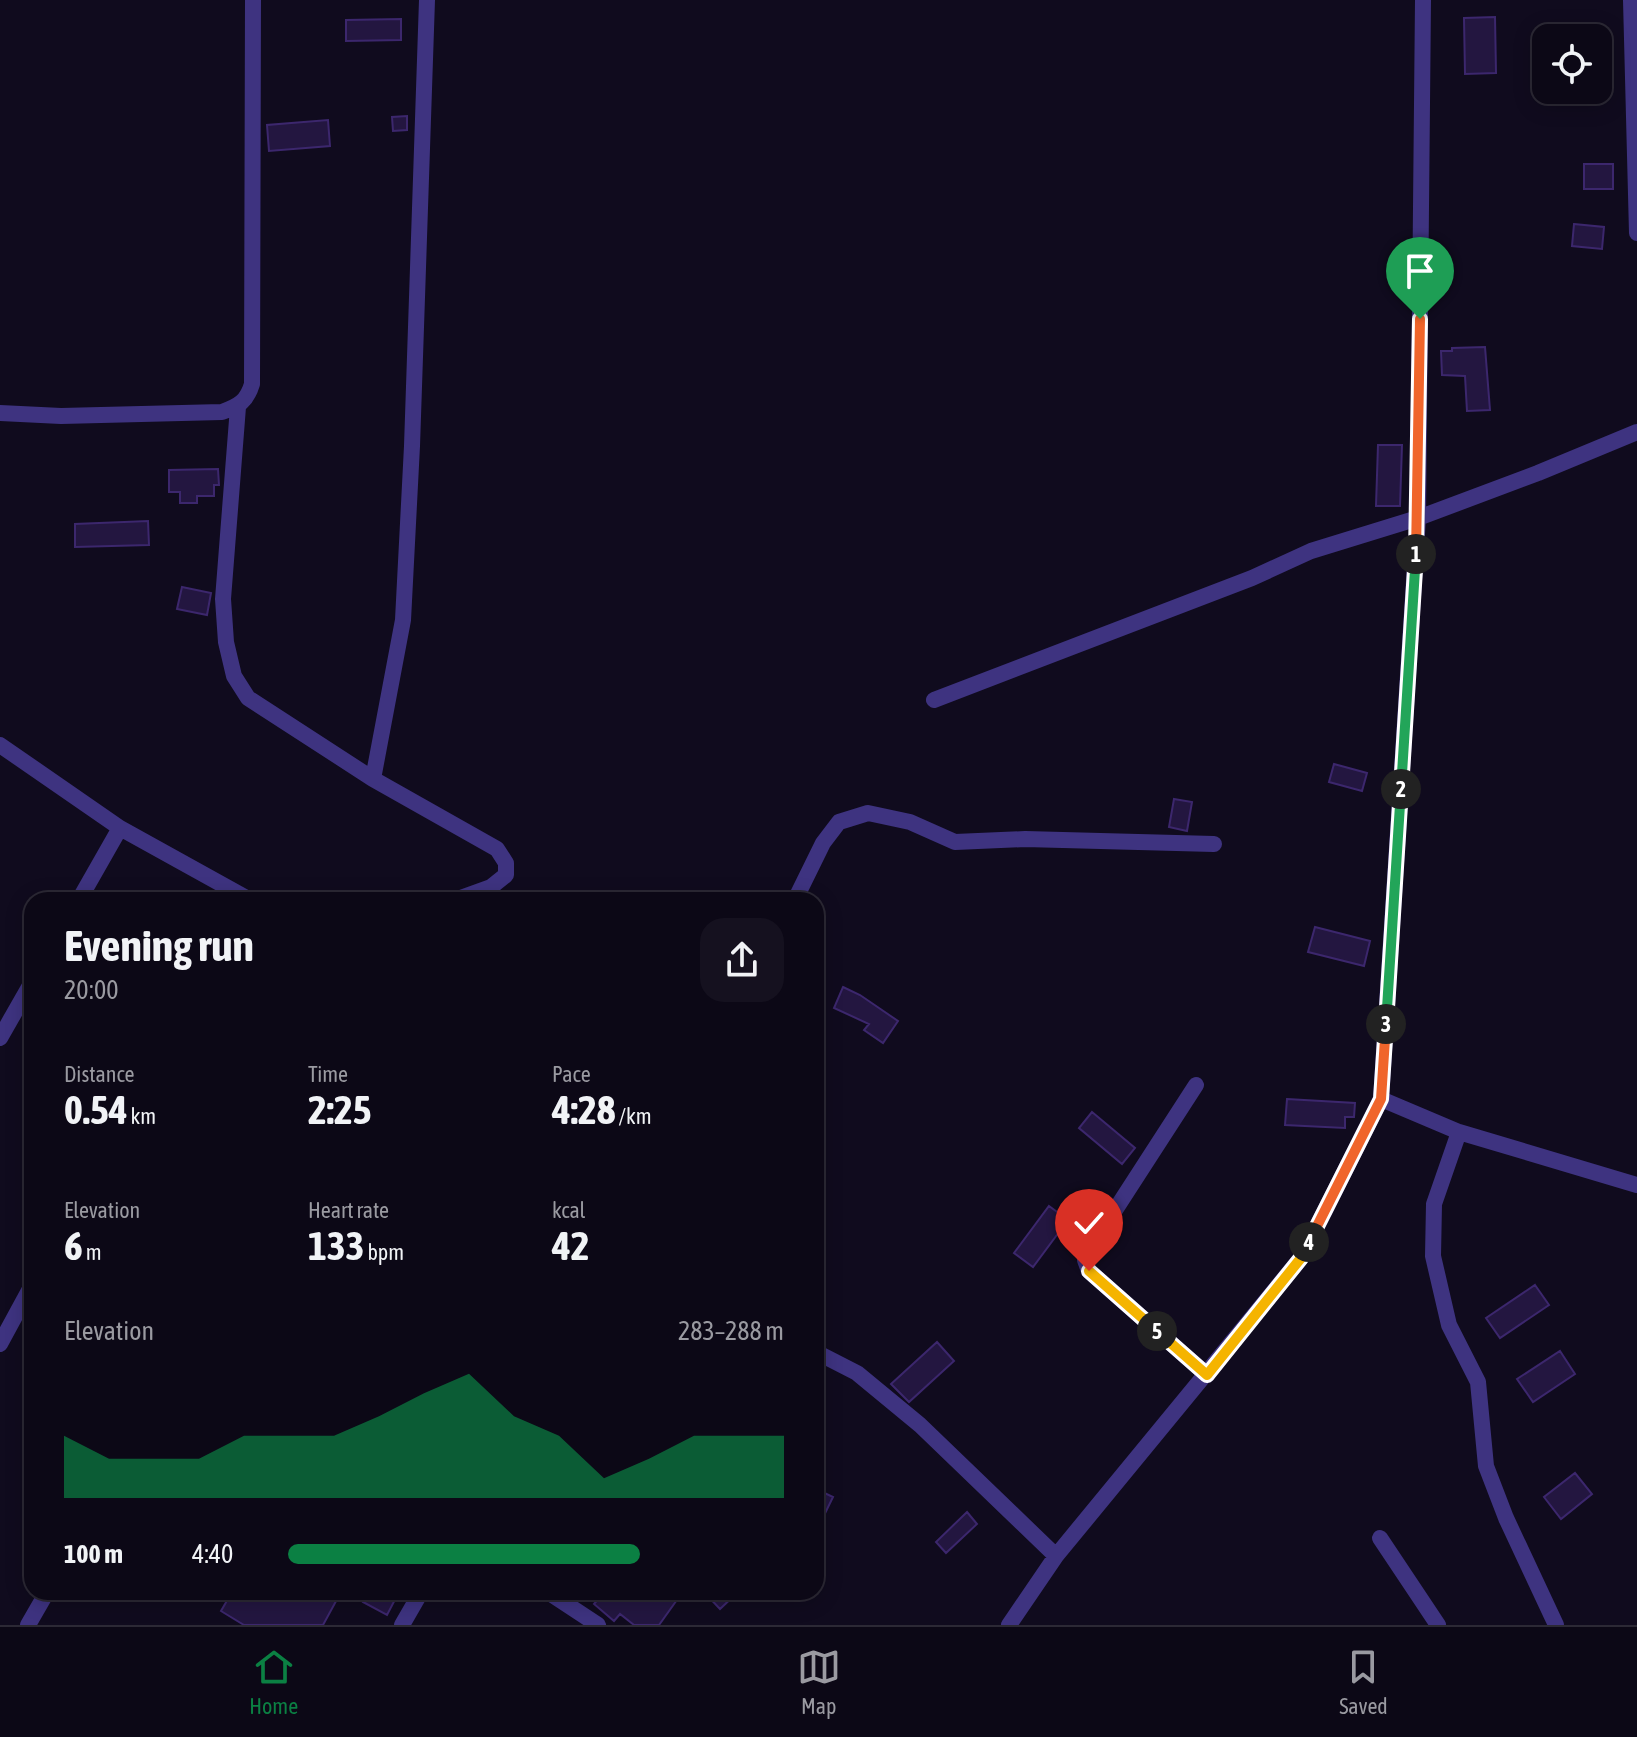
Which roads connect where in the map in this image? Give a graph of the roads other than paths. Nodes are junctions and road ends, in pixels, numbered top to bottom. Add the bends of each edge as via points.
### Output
1 (253, 0) edge
2 (427, 0) edge
3 (1423, 0) edge
4 (1631, 0) edge
5 (1637, 233) edge
6 (238, 407) junction
7 (0, 413) edge
8 (1637, 432) edge
9 (1418, 518) junction
10 (934, 700) dead end
11 (0, 745) edge
12 (373, 779) junction
13 (120, 828) junction
14 (1214, 844) dead end
15 (84, 892) edge
16 (236, 892) edge
17 (477, 892) edge
18 (799, 892) edge
19 (24, 996) edge
20 (0, 1038) edge
21 (1196, 1085) dead end
22 (1381, 1099) junction
23 (1459, 1132) junction
24 (1637, 1185) edge
25 (24, 1300) edge
26 (0, 1344) edge
27 (824, 1356) edge
28 (1207, 1375) junction
29 (1380, 1538) dead end
30 (1056, 1556) junction
31 (42, 1600) edge
32 (416, 1600) edge
33 (560, 1600) edge
34 (28, 1625) edge
35 (402, 1625) edge
36 (598, 1625) edge
37 (1009, 1625) edge
38 (1438, 1625) edge
39 (1556, 1625) edge

1 - 6 street via 252,384
2 - 12 street via 403,620
3 - 9 street
4 - 5 street
6 - 7 street via 159,414
6 - 12 street via 223,599 234,676 248,698
8 - 9 street
9 - 10 street via 1311,551
9 - 22 street
11 - 13 street
12 - 17 street via 497,849 506,875
13 - 15 street
13 - 16 street
14 - 18 street via 955,842 910,822 868,813 839,822
19 - 20 street
21 - 28 street via 1085,1260 1089,1271
22 - 23 street
22 - 28 street via 1301,1258
23 - 24 street
23 - 39 street via 1434,1204 1433,1256 1449,1325 1478,1382 1486,1466
25 - 26 street
27 - 30 street via 857,1373 920,1425
28 - 30 street
29 - 38 street
30 - 37 street
31 - 34 street
32 - 35 street
33 - 36 street

